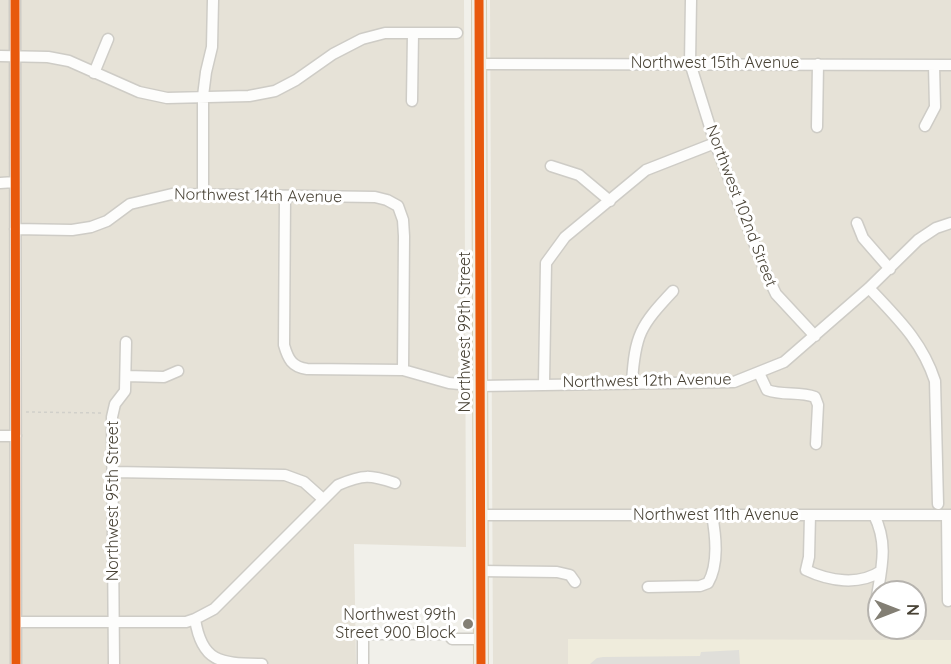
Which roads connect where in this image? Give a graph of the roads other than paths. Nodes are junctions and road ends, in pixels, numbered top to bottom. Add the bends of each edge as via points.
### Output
1 (15, 0) edge
2 (213, 0) edge
3 (479, 0) edge
4 (691, 0) edge
5 (414, 33) junction
6 (457, 33) dead end
7 (108, 39) dead end
8 (0, 56) edge
9 (15, 56) junction
10 (690, 63) junction
11 (479, 64) junction
12 (818, 64) junction
13 (934, 65) junction
14 (951, 65) edge
15 (94, 73) junction
16 (203, 96) junction
17 (412, 101) dead end
18 (925, 126) dead end
19 (817, 127) dead end
20 (715, 143) junction
21 (551, 166) dead end
22 (15, 182) junction
23 (0, 183) edge
24 (203, 195) junction
25 (285, 196) junction
26 (610, 201) junction
27 (857, 223) dead end
28 (951, 223) edge
29 (15, 229) junction
30 (890, 269) junction
31 (869, 288) junction
32 (672, 291) dead end
33 (815, 336) junction
34 (126, 342) dead end
35 (403, 370) junction
36 (178, 371) dead end
37 (759, 373) junction
38 (126, 376) junction
39 (632, 382) junction
40 (544, 383) junction
41 (480, 386) junction
42 (0, 436) edge
43 (16, 436) junction
44 (816, 444) dead end
45 (113, 472) junction
46 (395, 483) dead end
47 (323, 499) junction
48 (938, 504) dead end
49 (480, 515) junction
50 (712, 515) junction
51 (810, 515) junction
52 (874, 515) junction
53 (949, 515) edge
54 (480, 571) junction
55 (881, 571) junction
56 (880, 580) edge
57 (575, 582) dead end
58 (648, 587) dead end
59 (948, 601) dead end
60 (195, 619) junction
61 (16, 622) junction
62 (114, 622) junction
63 (481, 639) junction
64 (16, 664) edge
65 (114, 664) edge
66 (262, 664) edge
67 (363, 664) edge
68 (481, 664) edge

1 - 9 street
2 - 16 street via 212,47
3 - 11 main road, Northwest 99th Street
4 - 10 street, Northwest 102nd Street
5 - 6 street
5 - 16 street via 385,33 362,39 275,91 249,96
5 - 17 street
7 - 15 street
8 - 9 street
9 - 15 street via 48,57
9 - 22 street
10 - 11 street, Northwest 15th Avenue
10 - 12 street, Northwest 15th Avenue
10 - 20 street, Northwest 102nd Street
11 - 41 main road, Northwest 99th Street
12 - 13 street, Northwest 15th Avenue
12 - 19 street
13 - 14 street, Northwest 15th Avenue
13 - 18 street via 934,106
15 - 16 street via 138,92 167,98
16 - 24 street
20 - 26 street via 646,170
20 - 33 street, Northwest 102nd Street via 776,294
21 - 26 street via 579,175
22 - 23 street
22 - 29 street
24 - 25 street, Northwest 14th Avenue
24 - 29 street, Northwest 14th Avenue via 172,194 141,200 91,227
25 - 35 street, Northwest 14th Avenue via 375,197 398,206 404,236
25 - 35 street, Northwest 12th Avenue via 287,356 299,368 307,369
26 - 40 street via 565,237 546,263
27 - 30 street via 863,238
28 - 30 street, Northwest 12th Avenue via 918,240
29 - 43 street
30 - 31 street, Northwest 12th Avenue
31 - 33 street, Northwest 12th Avenue
31 - 48 street via 919,343 930,363 935,381
32 - 39 street via 641,330 634,350
33 - 37 street, Northwest 12th Avenue via 784,362
34 - 38 street, Northwest 95th Street
35 - 41 street, Northwest 12th Avenue via 449,383
36 - 38 street via 164,376
37 - 39 street, Northwest 12th Avenue via 734,382
37 - 44 street via 767,390 815,397
38 - 45 street, Northwest 95th Street via 124,391 113,413
39 - 40 street, Northwest 12th Avenue
40 - 41 street, Northwest 12th Avenue
41 - 49 main road, Northwest 99th Street
42 - 43 street
43 - 61 street
45 - 47 street via 285,475 304,482
45 - 62 street, Northwest 95th Street
46 - 47 street via 371,476 354,478 338,485
47 - 60 street via 214,609
49 - 50 street, Northwest 11th Avenue
49 - 54 main road, Northwest 99th Street
50 - 51 street, Northwest 11th Avenue
50 - 58 street via 715,563 708,583
51 - 52 street, Northwest 11th Avenue
51 - 55 street via 806,570 822,577 849,580
52 - 53 street, Northwest 11th Avenue
52 - 55 street via 883,537
53 - 59 street
54 - 57 street via 557,572 570,575
54 - 63 main road, Northwest 99th Street
55 - 56 street
60 - 62 street
60 - 66 street via 203,648 216,659
61 - 62 street
61 - 64 street
62 - 65 street, Northwest 95th Street
63 - 67 street via 452,639 448,634 363,634
63 - 68 main road, Northwest 99th Street

